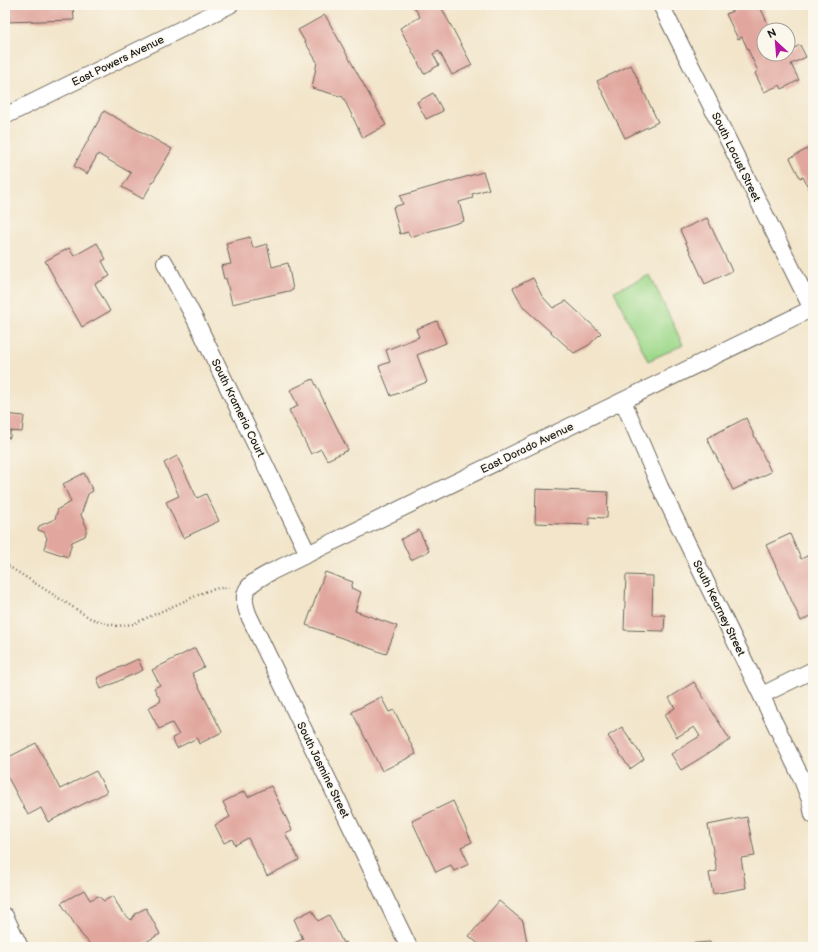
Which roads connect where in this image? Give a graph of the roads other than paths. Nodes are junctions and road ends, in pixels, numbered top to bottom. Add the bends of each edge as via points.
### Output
1 (230, 5) edge
2 (661, 5) edge
3 (5, 116) edge
4 (165, 263) dead end
5 (812, 308) edge
6 (623, 401) junction
7 (308, 554) junction
8 (244, 592) joint
9 (813, 670) edge
10 (762, 695) junction
11 (813, 815) edge
12 (5, 916) edge
13 (20, 947) edge
14 (409, 947) edge

1 - 3 street, East Powers Avenue
2 - 5 street, South Locust Street
4 - 7 street, South Krameria Court via 196,321
5 - 6 street, East Dorado Avenue
6 - 7 street, East Dorado Avenue
6 - 10 street, South Kearney Street via 660,487
7 - 8 street, East Dorado Avenue via 255,580
8 - 14 street, South Jasmine Street via 249,616
9 - 10 street
10 - 11 street, South Kearney Street via 801,777
12 - 13 street

